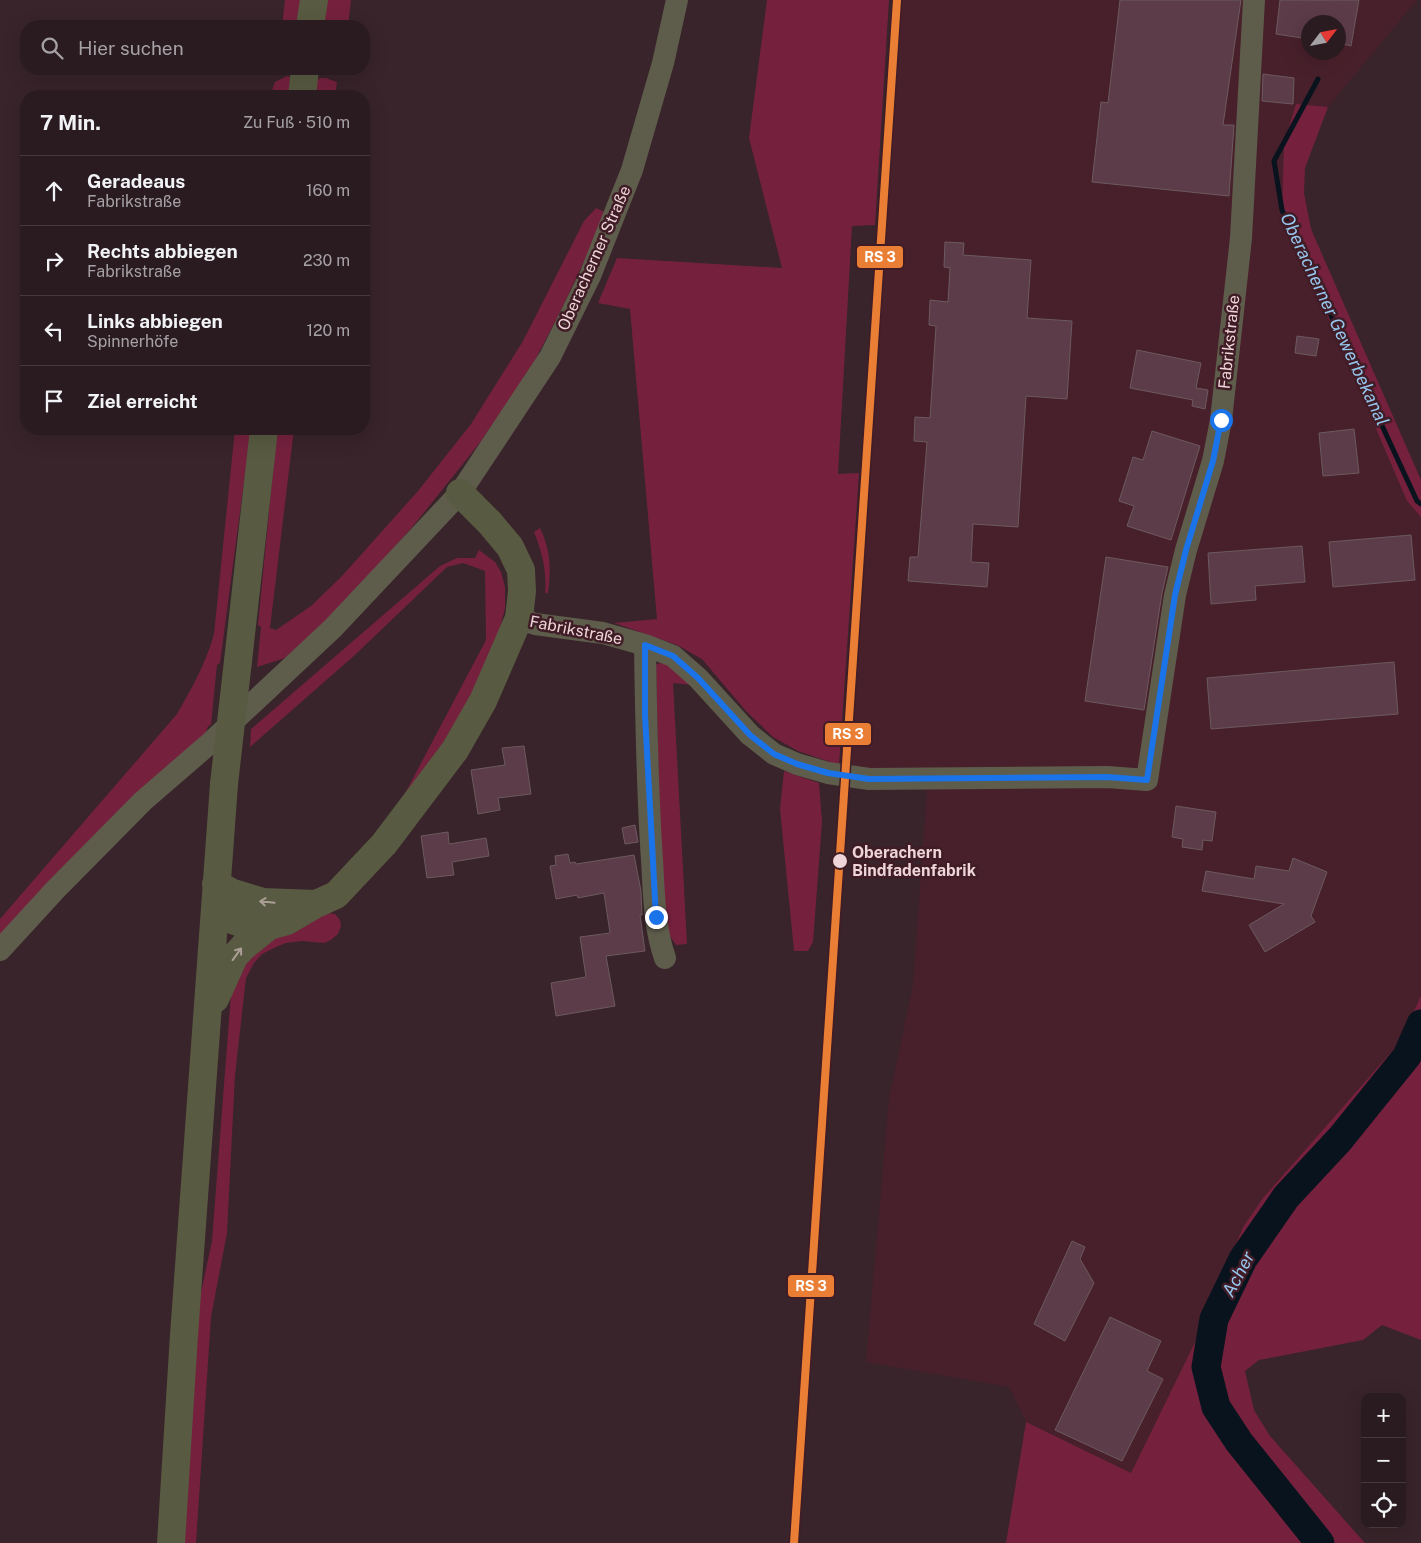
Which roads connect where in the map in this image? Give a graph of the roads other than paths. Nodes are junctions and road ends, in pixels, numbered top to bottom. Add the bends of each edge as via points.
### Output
1 (314, 0) edge
2 (678, 0) edge
3 (1254, 0) edge
4 (311, 20) edge
5 (304, 75) edge
6 (303, 90) edge
7 (263, 435) edge
8 (460, 493) junction
9 (518, 618) junction
10 (645, 645) junction
11 (216, 884) junction
12 (316, 904) junction
13 (214, 911) junction
14 (269, 926) junction
15 (0, 950) edge
16 (665, 958) dead end
17 (208, 1013) junction
18 (172, 1543) edge

1 - 4 main road
2 - 8 street, Oberacherner Straße via 632,170 590,276 550,357
3 - 10 street, Fabrikstraße via 1241,238 1221,420 1213,461 1175,595 1147,780 1107,777 869,779 828,773 774,754 750,735 698,678 673,656
5 - 6 main road
7 - 11 main road, bridge via 224,784
8 - 9 main road via 510,547 521,570
8 - 15 street, Oberacherner Straße via 333,628 143,801
9 - 10 street, Fabrikstraße via 536,624 603,633
9 - 12 main road via 483,701 456,750 384,844 336,895
10 - 16 street via 651,845 656,917
12 -> 11 main road via 263,902
11 - 13 main road
12 - 14 main road via 287,921
13 - 14 main road via 248,926
13 - 17 main road
17 -> 14 main road via 234,957
17 - 18 main road

